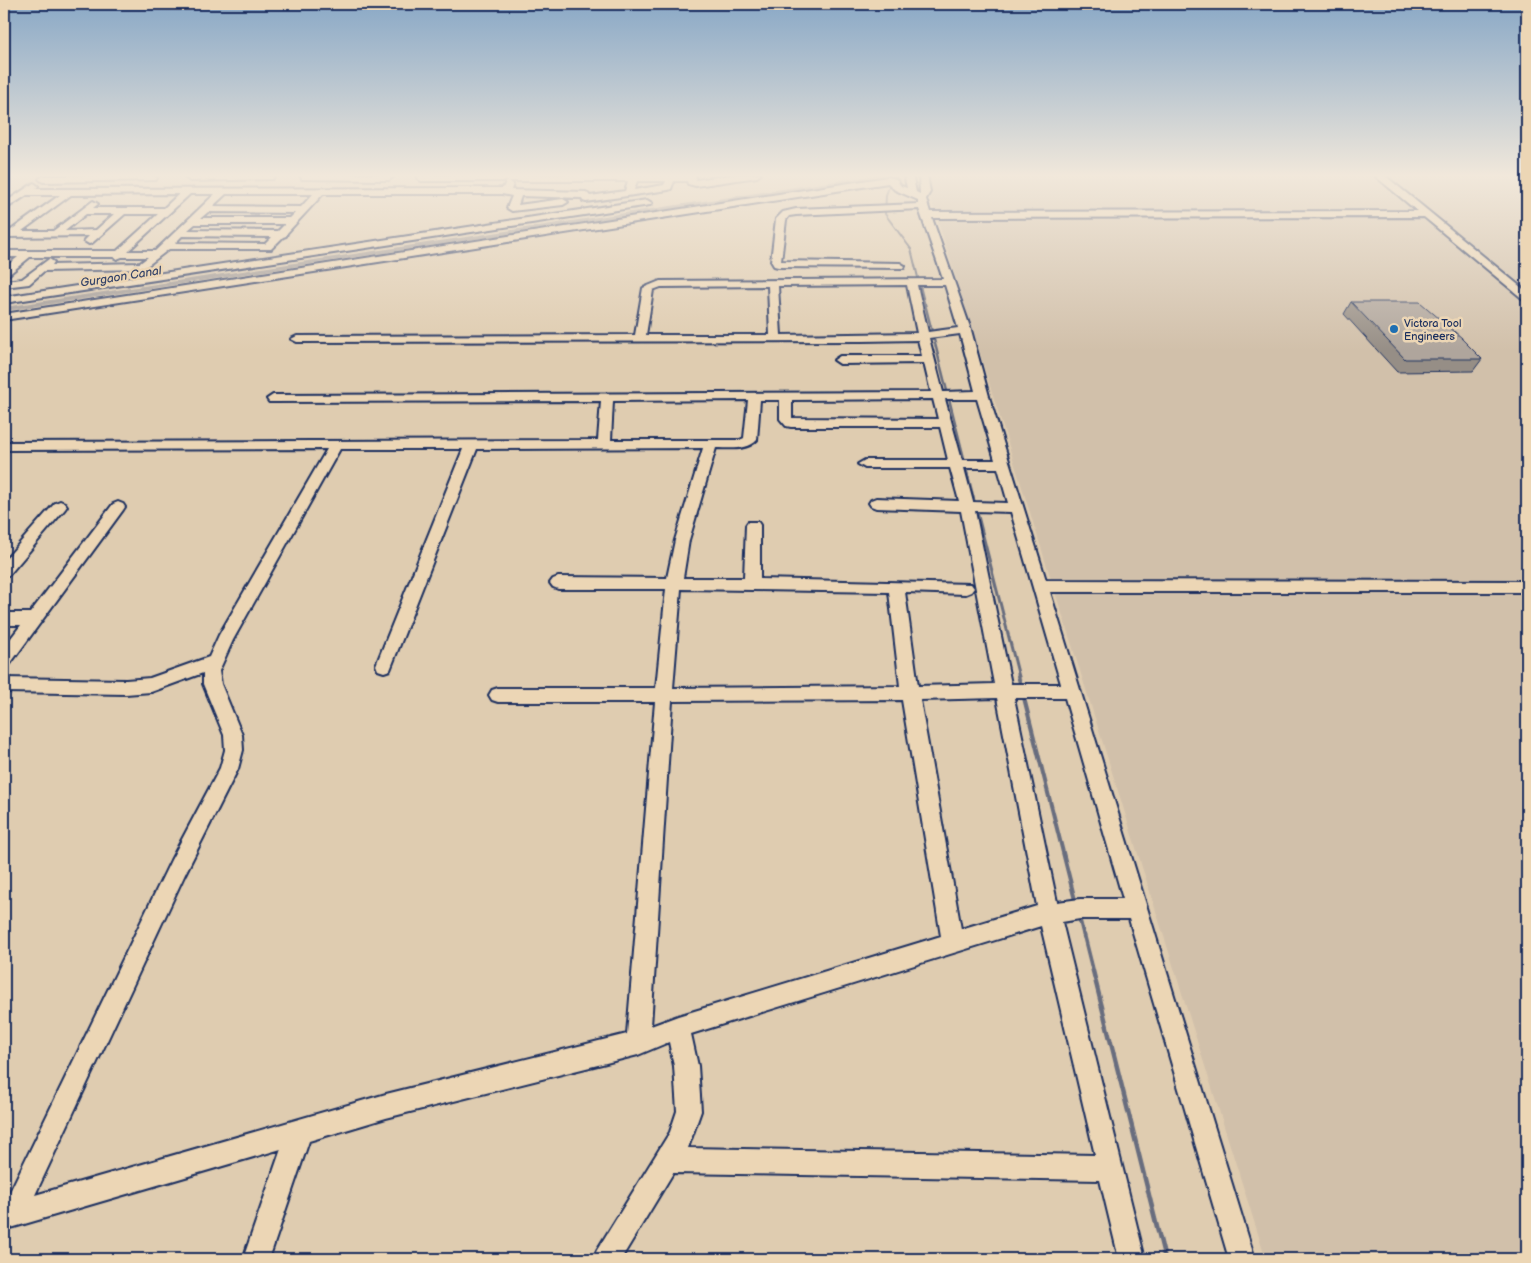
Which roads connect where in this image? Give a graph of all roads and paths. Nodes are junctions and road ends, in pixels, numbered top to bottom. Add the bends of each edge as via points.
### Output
1 (143, 233) edge
2 (180, 233) joint
3 (449, 233) edge
4 (548, 233) edge
5 (779, 233) edge
6 (932, 233) edge
7 (1449, 233) edge
8 (55, 234) joint
9 (98, 234) joint
10 (282, 234) joint
11 (8, 237) edge
12 (166, 246) junction
13 (4, 254) edge
14 (28, 254) junction
15 (58, 254) junction
16 (75, 254) junction
17 (120, 254) junction
18 (158, 254) junction
19 (900, 266) dead end
20 (106, 267) junction
21 (41, 268) junction
22 (6, 269) edge
23 (918, 282) junction
24 (950, 282) junction
25 (773, 283) junction
26 (4, 284) edge
27 (1527, 297) edge
28 (4, 300) edge
29 (4, 317) edge
30 (965, 330) junction
31 (930, 335) junction
32 (776, 338) junction
33 (297, 339) dead end
34 (640, 339) junction
35 (930, 359) junction
36 (840, 360) dead end
37 (945, 395) junction
38 (982, 395) junction
39 (754, 396) junction
40 (786, 396) junction
41 (607, 397) junction
42 (273, 400) dead end
43 (946, 423) junction
44 (604, 444) junction
45 (336, 445) junction
46 (710, 445) junction
47 (4, 446) edge
48 (471, 446) junction
49 (865, 464) dead end
50 (962, 464) junction
51 (1004, 464) junction
52 (876, 503) dead end
53 (60, 506) dead end
54 (973, 506) junction
55 (118, 507) dead end
56 (1017, 508) junction
57 (753, 525) dead end
58 (4, 571) edge
59 (558, 583) dead end
60 (674, 583) junction
61 (752, 584) junction
62 (1040, 586) junction
63 (1527, 586) edge
64 (896, 588) junction
65 (966, 588) dead end
66 (4, 619) edge
67 (32, 619) junction
68 (4, 659) edge
69 (214, 662) junction
70 (384, 665) dead end
71 (4, 685) edge
72 (1003, 690) junction
73 (1072, 691) junction
74 (910, 693) junction
75 (498, 695) dead end
76 (664, 695) junction
77 (1136, 909) junction
78 (1066, 911) junction
79 (953, 943) junction
80 (678, 1027) junction
81 (638, 1043) junction
82 (300, 1130) junction
83 (666, 1160) junction
84 (1109, 1168) junction
85 (8, 1216) edge
86 (256, 1259) edge
87 (606, 1259) edge
88 (1132, 1259) edge
89 (1242, 1259) edge

1 - 17 street
2 - 10 street
2 - 12 street
3 - 28 street
4 - 29 street
5 - 19 street via 776,263 783,265
6 - 24 street
7 - 27 street
8 - 9 street
8 - 11 street
9 - 16 street
10 - 12 street via 268,247
12 - 18 street
13 - 14 street
14 - 15 street
14 - 22 street
15 - 16 street
15 - 21 street
16 - 17 street
17 - 18 street
17 - 20 street
18 - 20 street via 142,266
20 - 21 street
21 - 26 street via 25,282
23 - 24 street
23 - 25 street
23 - 31 street
24 - 30 street
25 - 32 street
25 - 34 street via 650,286
30 - 31 street
30 - 38 street
31 - 32 street
31 - 35 street
32 - 34 street
33 - 34 street
35 - 36 street
35 - 37 street
37 - 38 street
37 - 40 street
37 - 43 street
38 - 51 street
39 - 40 street
39 - 41 street
39 - 46 street via 748,443
40 - 43 street via 786,418 791,423
41 - 42 street
41 - 44 street
43 - 50 street
44 - 46 street
44 - 48 street
45 - 47 street
45 - 48 street
45 - 69 street via 224,639
46 - 60 street via 682,540
48 - 70 street
49 - 50 street
50 - 51 street
50 - 54 street
51 - 56 street
52 - 54 street
53 - 58 street
54 - 56 street
54 - 72 street
55 - 67 street
56 - 62 street
57 - 61 street
59 - 60 street
60 - 61 street
60 - 76 street
61 - 64 street
62 - 63 street
62 - 73 street
64 - 65 street
64 - 74 street
66 - 67 street
67 - 68 street
69 - 71 street via 151,684 126,687
69 - 85 street via 212,684 233,735 234,750 229,769
72 - 73 street
72 - 74 street
72 - 78 street
73 - 77 street
74 - 76 street
74 - 79 street
75 - 76 street
76 - 81 street
77 - 78 street
77 - 89 street
78 - 79 street
78 - 84 street
79 - 80 street
80 - 81 street
80 - 83 street via 686,1066 689,1111 680,1138
81 - 82 street
82 - 85 street
82 - 86 street
83 - 84 street
83 - 87 street
84 - 88 street

